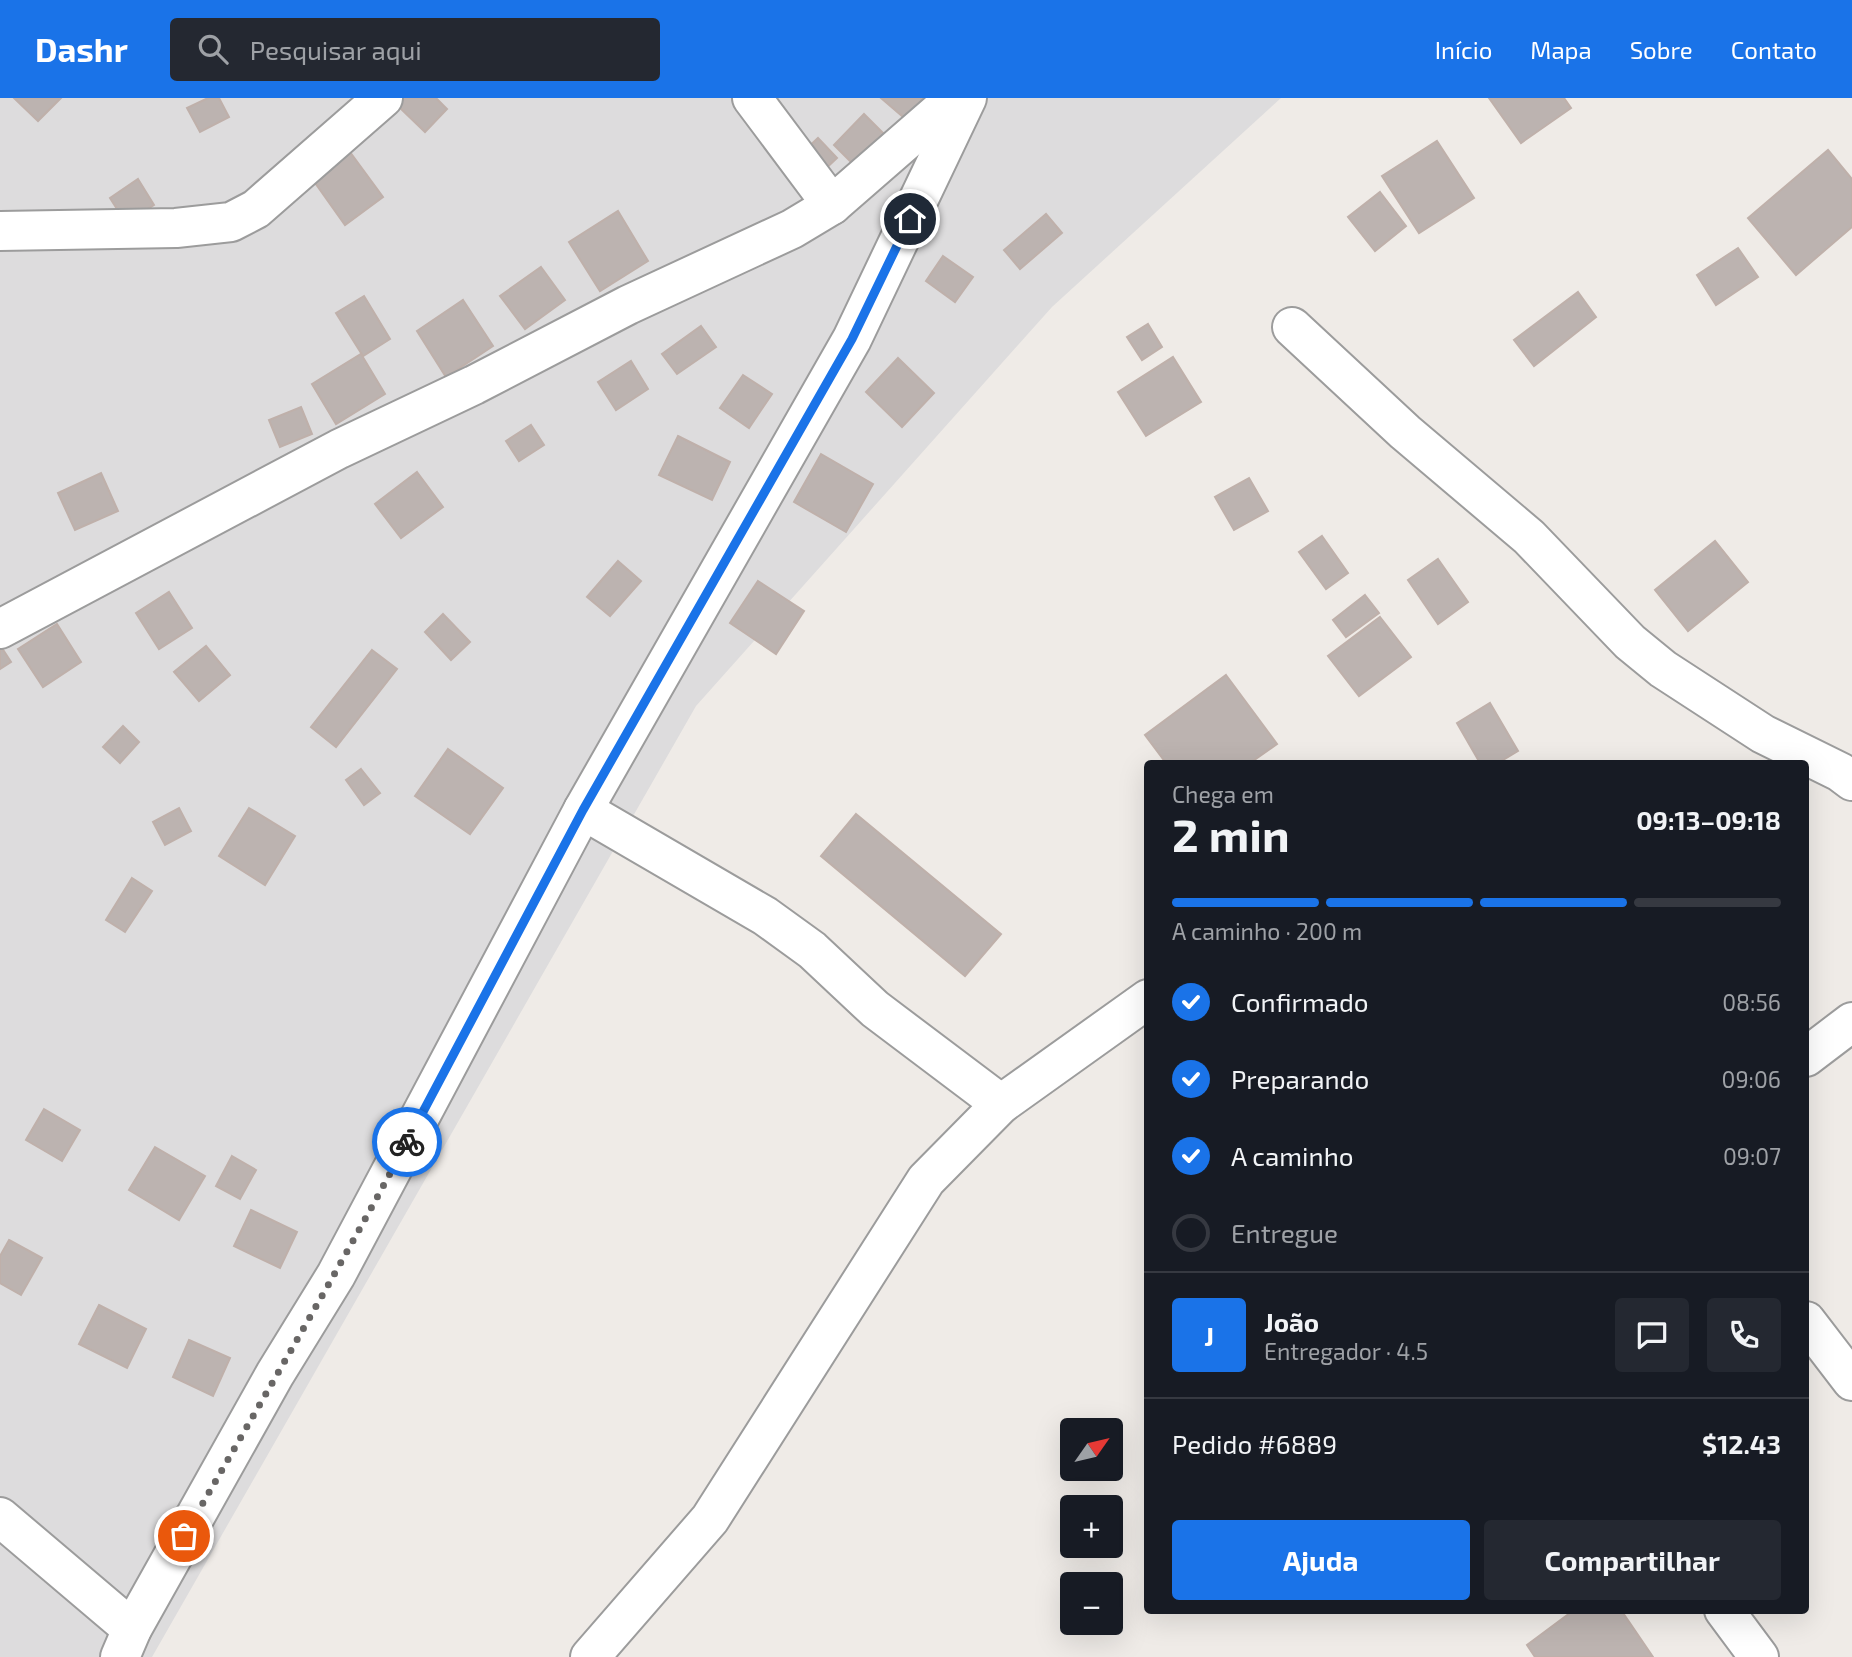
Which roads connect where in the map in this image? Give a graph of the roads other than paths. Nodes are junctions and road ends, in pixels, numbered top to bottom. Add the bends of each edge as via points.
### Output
1 (383, 98) edge
2 (752, 98) edge
3 (955, 98) edge
4 (967, 98) edge
5 (832, 205) junction
6 (0, 231) edge
7 (1292, 327) dead end
8 (0, 629) edge
9 (1804, 760) edge
10 (1809, 763) edge
11 (1833, 778) edge
12 (583, 810) junction
13 (1144, 1002) edge
14 (1852, 1022) edge
15 (1809, 1055) edge
16 (1002, 1104) junction
17 (1809, 1325) edge
18 (1852, 1381) edge
19 (0, 1517) edge
20 (1727, 1614) edge
21 (126, 1643) edge
22 (590, 1657) edge
23 (1759, 1657) edge

1 - 6 street via 256,208 231,222 176,228
2 - 5 street
3 - 5 street
4 - 12 street via 852,339
5 - 8 street via 792,229 339,449
7 - 9 street via 1528,537 1630,642
10 - 11 street
12 - 16 street via 765,916 812,950 875,1009
12 - 21 street via 336,1275 275,1374
13 - 16 street
14 - 15 street
16 - 22 street via 926,1180 710,1519
17 - 18 street
19 - 21 street
20 - 23 street

